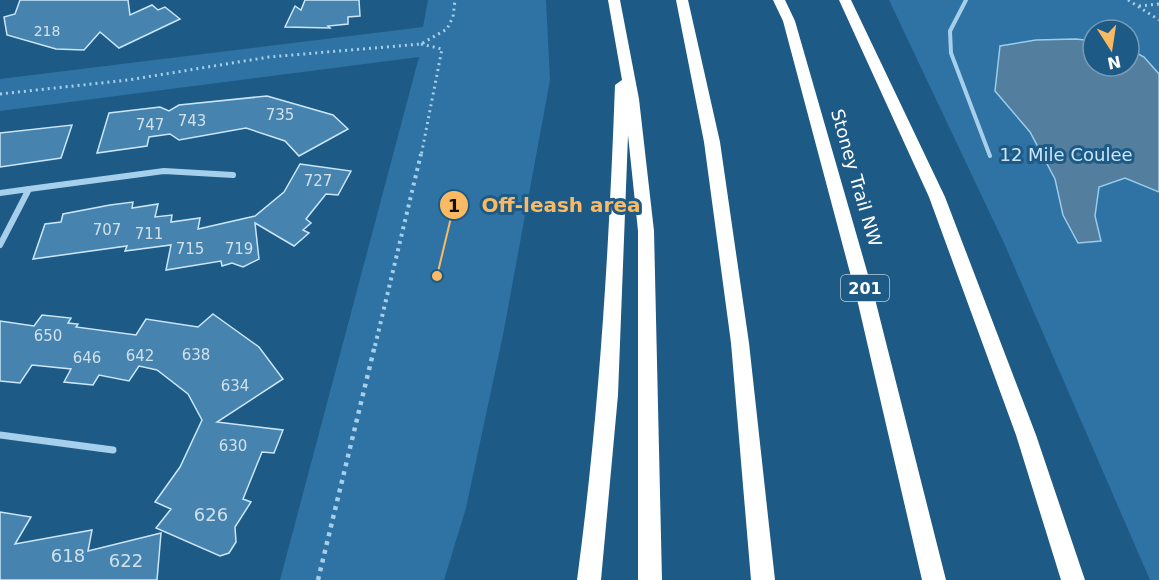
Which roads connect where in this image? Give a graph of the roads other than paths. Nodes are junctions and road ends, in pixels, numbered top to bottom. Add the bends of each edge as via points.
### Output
1 (614, 0) edge
2 (682, 0) edge
3 (778, 0) edge
4 (845, 0) edge
5 (966, 0) edge
6 (622, 46) junction
7 (990, 156) dead end
8 (233, 175) dead end
9 (29, 189) junction
10 (0, 193) edge
11 (0, 245) edge
12 (0, 435) edge
13 (113, 450) dead end
14 (603, 473) junction
15 (580, 580) edge
16 (589, 580) edge
17 (650, 580) edge
18 (763, 580) edge
19 (934, 580) edge
20 (1073, 580) edge

1 - 6 highway
2 - 18 highway via 712,142 734,296
3 - 19 highway, Stoney Trail NW / 201 via 789,21 846,215 897,413
4 - 20 highway via 937,197 1026,435
5 - 7 lane via 952,22 948,42
6 - 14 highway via 615,315
6 - 17 highway via 632,99 646,231
8 - 9 street via 164,171
9 - 10 street
9 - 11 street
12 - 13 street
14 - 15 highway
14 - 16 highway

